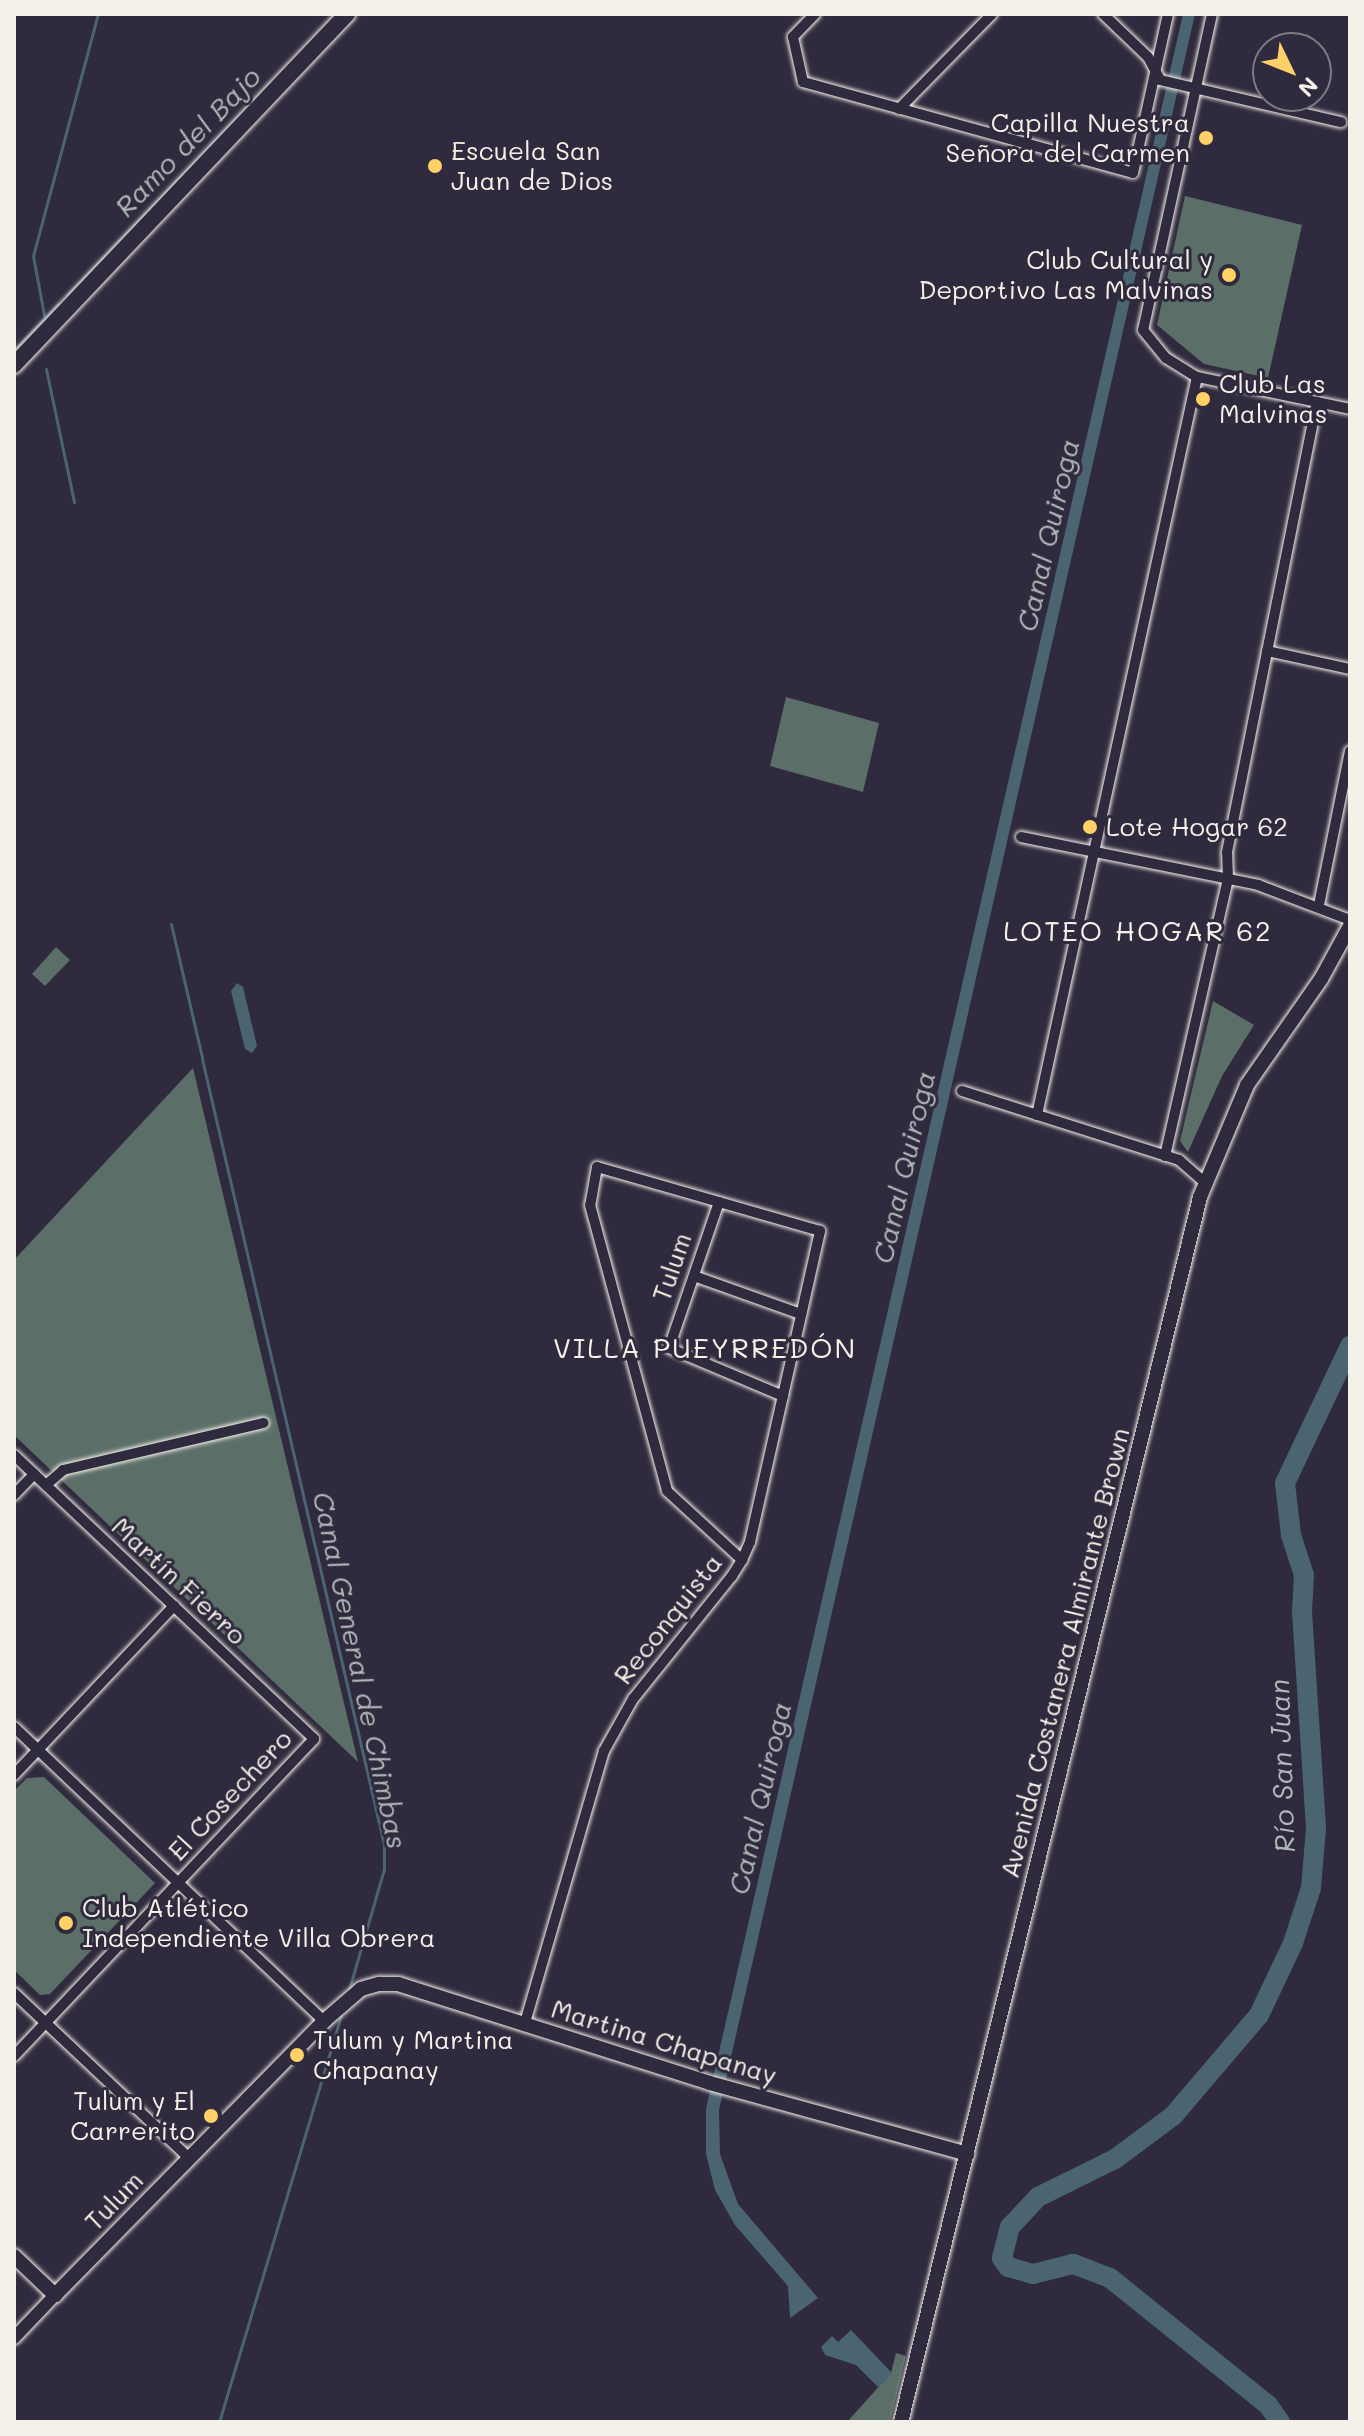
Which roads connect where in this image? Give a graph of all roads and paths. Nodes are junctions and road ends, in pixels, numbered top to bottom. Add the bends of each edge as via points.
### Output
1 (347, 14) edge
2 (815, 14) edge
3 (992, 14) edge
4 (1103, 14) edge
5 (1168, 14) edge
6 (1212, 14) edge
7 (1155, 71) junction
8 (1194, 90) junction
9 (899, 109) junction
10 (1341, 122) dead end
11 (14, 365) edge
12 (1197, 377) junction
13 (1317, 402) junction
14 (1350, 409) edge
15 (1267, 651) junction
16 (1350, 669) edge
17 (1350, 751) edge
18 (1021, 837) dead end
19 (1094, 852) junction
20 (1228, 879) junction
21 (1319, 905) junction
22 (1350, 920) edge
23 (1350, 926) edge
24 (962, 1091) dead end
25 (1037, 1115) junction
26 (1165, 1156) junction
27 (1205, 1183) junction
28 (719, 1202) junction
29 (694, 1276) junction
30 (801, 1314) junction
31 (783, 1396) junction
32 (264, 1423) dead end
33 (14, 1455) edge
34 (34, 1474) junction
35 (46, 1485) junction
36 (14, 1495) edge
37 (742, 1560) junction
38 (174, 1606) junction
39 (14, 1727) edge
40 (314, 1739) joint
41 (38, 1750) junction
42 (14, 1775) edge
43 (178, 1883) junction
44 (14, 1993) edge
45 (347, 2000) joint
46 (324, 2021) junction
47 (46, 2022) junction
48 (524, 2026) junction
49 (14, 2056) edge
50 (967, 2154) junction
51 (189, 2158) junction
52 (14, 2256) edge
53 (55, 2295) junction
54 (14, 2338) edge
55 (901, 2422) edge

1 - 11 main road
2 - 9 street via 793,37 803,82
3 - 9 street
4 - 7 street via 1148,57
5 - 7 street
6 - 8 street
7 - 8 street via 1167,83
7 - 9 street via 1133,173
8 - 10 street
8 - 12 street via 1141,323 1157,350
12 - 13 street
12 - 19 street
13 - 14 street
13 - 15 street
15 - 16 street
15 - 20 street via 1227,852
17 - 21 street
18 - 19 street
19 - 20 street
19 - 25 street
20 - 21 street
20 - 26 street
21 - 22 street
23 - 27 main road, Avenida Costanera Almirante Brown via 1321,979 1247,1085
24 - 25 street
25 - 26 street
26 - 27 street via 1179,1160
27 - 50 main road, Avenida Costanera Almirante Brown
28 - 29 street, Tulum
28 - 30 street, Reconquista via 820,1231
28 - 37 street via 597,1167 590,1205 667,1491
29 - 30 street
29 - 31 street, Tulum via 669,1348
30 - 31 street, Reconquista
31 - 37 street, Reconquista
32 - 35 street via 63,1470
33 - 34 street, Martín Fierro
34 - 35 street, Martín Fierro
34 - 36 street
35 - 38 street, Martín Fierro
37 - 48 street, Reconquista via 633,1699 604,1751
38 - 40 street, Martín Fierro
38 - 41 street
39 - 41 street
40 - 43 street, El Cosechero
41 - 42 street
41 - 43 street
43 - 46 street
43 - 47 street, El Cosechero
44 - 47 street
45 - 46 main road, Tulum
45 - 48 main road, Martina Chapanay via 370,1986 398,1984
46 - 51 main road, Tulum
47 - 49 street, El Cosechero
47 - 51 street
48 - 50 main road, Martina Chapanay
50 - 55 main road, Avenida Costanera Almirante Brown
51 - 53 main road, Tulum
52 - 53 main road
53 - 54 street, Tulum

